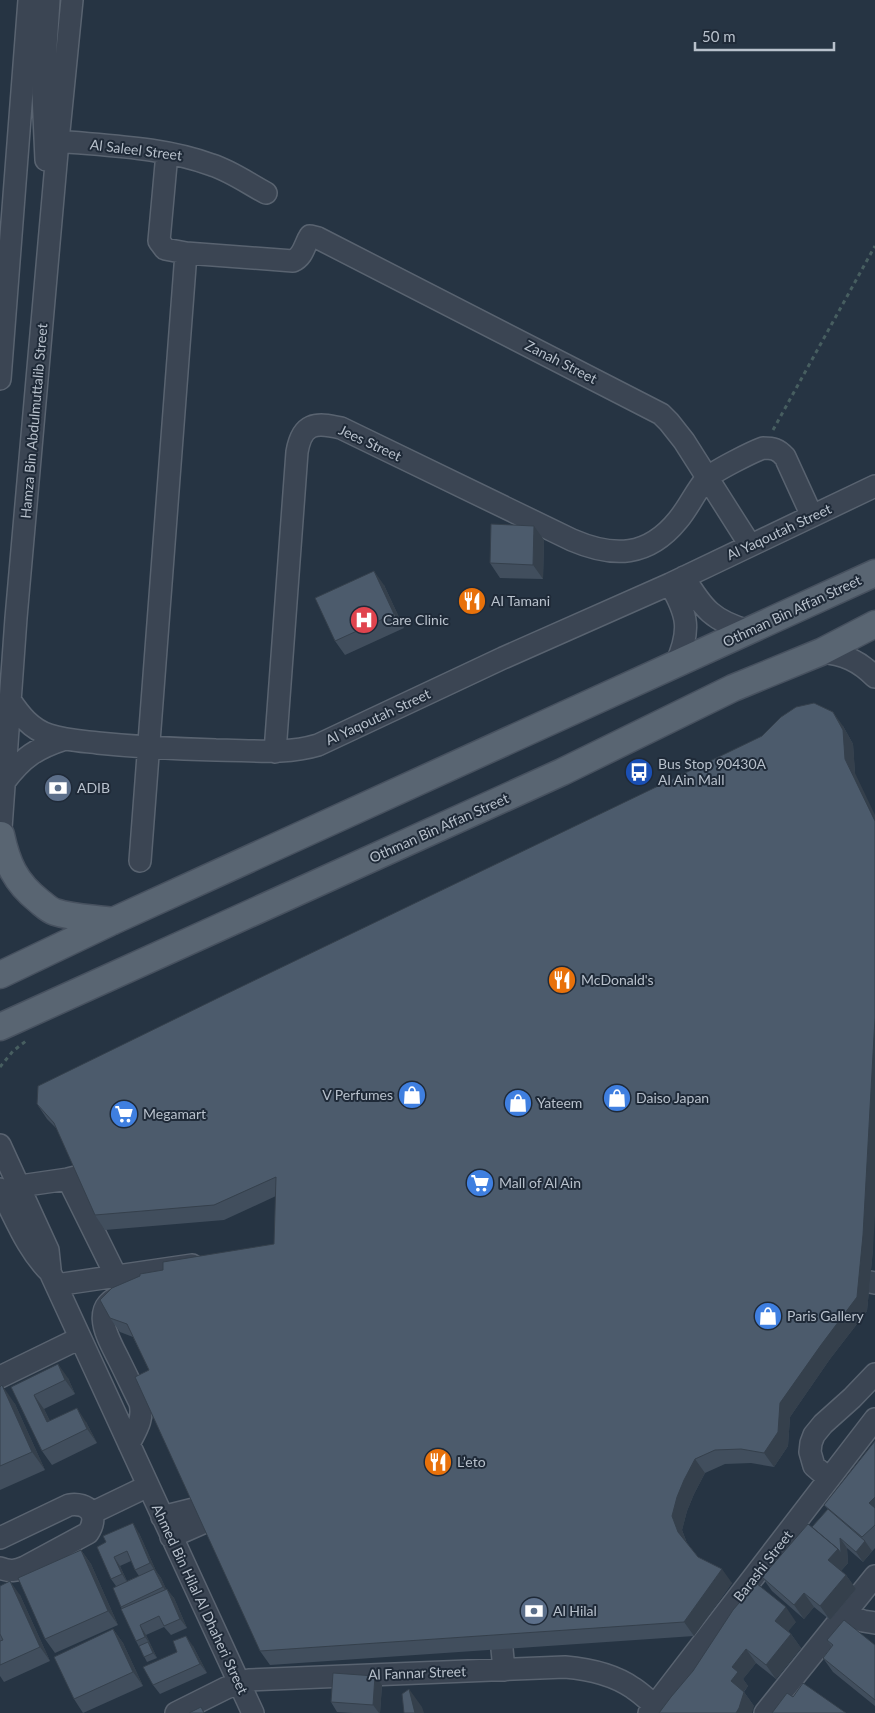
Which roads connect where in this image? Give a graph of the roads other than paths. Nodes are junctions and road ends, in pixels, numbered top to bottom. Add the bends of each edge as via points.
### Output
1 (29, 0) edge
2 (49, 0) edge
3 (72, 0) edge
4 (58, 141) junction
5 (167, 153) junction
6 (266, 193) dead end
7 (52, 212) junction
8 (186, 253) junction
9 (0, 379) edge
10 (708, 478) junction
11 (875, 486) edge
12 (812, 516) junction
13 (750, 545) junction
14 (875, 573) edge
15 (677, 581) junction
16 (875, 624) edge
17 (749, 631) junction
18 (821, 652) junction
19 (676, 664) junction
20 (875, 677) edge
21 (10, 700) junction
22 (65, 739) junction
23 (149, 748) junction
24 (275, 752) junction
25 (5, 781) junction
26 (0, 838) edge
27 (140, 861) dead end
28 (113, 921) junction
29 (0, 975) edge
30 (0, 1027) edge
31 (0, 1145) edge
32 (10, 1187) edge
33 (213, 1262) edge
34 (116, 1276) junction
35 (53, 1278) junction
36 (150, 1288) edge
37 (80, 1338) junction
38 (875, 1374) edge
39 (0, 1377) edge
40 (875, 1419) edge
41 (129, 1444) junction
42 (828, 1478) junction
43 (148, 1486) junction
44 (92, 1513) junction
45 (162, 1517) junction
46 (171, 1537) junction
47 (0, 1538) edge
48 (0, 1568) edge
49 (875, 1576) edge
50 (861, 1593) junction
51 (843, 1614) junction
52 (875, 1615) edge
53 (875, 1623) edge
54 (239, 1683) junction
55 (652, 1709) edge
56 (176, 1713) edge
57 (253, 1713) edge
58 (765, 1713) edge

1 - 9 street
2 - 7 street via 43,114
3 - 4 street, Hamza Bin Abdulmuttalib Street
4 - 5 street, Al Saleel Street
4 - 7 street, Hamza Bin Abdulmuttalib Street
5 - 6 street, Al Saleel Street via 215,165
5 - 8 street via 158,241 165,249
7 - 21 street, Hamza Bin Abdulmuttalib Street
8 - 10 street, Zanah Street via 293,261 302,253 310,236 318,238 661,414 677,431
8 - 23 street
10 - 12 street via 763,448 773,448 786,457
10 - 13 street, Zanah Street
10 - 24 street, Jees Street via 664,536 646,548 605,551 572,540 341,428 319,424 310,426 302,433 297,452
11 - 12 street, Al Yaqoutah Street
12 - 13 street, Al Yaqoutah Street
13 - 15 street, Al Yaqoutah Street
14 - 17 main road, Othman Bin Affan Street
15 - 17 street via 714,617
15 - 19 street via 686,630
15 - 24 street, Al Yaqoutah Street via 318,745
16 - 18 main road, Othman Bin Affan Street
17 - 19 main road, Othman Bin Affan Street
18 - 20 street via 851,658
18 - 30 main road, Othman Bin Affan Street via 733,688 562,772
19 - 28 main road, Othman Bin Affan Street
21 - 22 street, Al Yaqoutah Street via 32,727
21 - 25 street, Hamza Bin Abdulmuttalib Street
22 - 23 street, Al Yaqoutah Street
22 - 25 street, Al Yaqoutah Street via 30,754
23 - 24 street, Al Yaqoutah Street
23 - 27 street
25 - 26 street, Hamza Bin Abdulmuttalib Street
26 - 28 main road via 14,875 32,896 52,911
28 - 29 main road, Othman Bin Affan Street
31 - 32 street, Ahmed Bin Hilal Al Dhaheri Street
32 - 34 street via 74,1178
32 - 35 street, Ahmed Bin Hilal Al Dhaheri Street via 30,1246
33 - 34 street
34 - 35 street
35 - 37 street, Ahmed Bin Hilal Al Dhaheri Street
36 - 41 street via 116,1297 106,1306 102,1319 105,1332 140,1403 140,1421
37 - 39 street
37 - 41 street, Ahmed Bin Hilal Al Dhaheri Street
38 - 42 street via 814,1435 810,1452 814,1466
40 - 42 street, Barashi Street
41 - 43 street, Ahmed Bin Hilal Al Dhaheri Street
42 - 55 street, Barashi Street
43 - 44 street, Ahmed Bin Hilal Al Dhaheri Street
43 - 45 street, Ahmed Bin Hilal Al Dhaheri Street
44 - 47 street via 86,1506 69,1505
44 - 48 street via 92,1527 82,1537 16,1571
45 - 46 street, Ahmed Bin Hilal Al Dhaheri Street
45 - 46 street via 201,1515
46 - 54 street, Ahmed Bin Hilal Al Dhaheri Street
49 - 50 street
50 - 51 street
50 - 52 street
51 - 53 street
51 - 58 street
54 - 55 street, Al Fannar Street via 503,1659 584,1669 609,1676 633,1687
54 - 56 street, Al Fannar Street
54 - 57 street, Ahmed Bin Hilal Al Dhaheri Street

